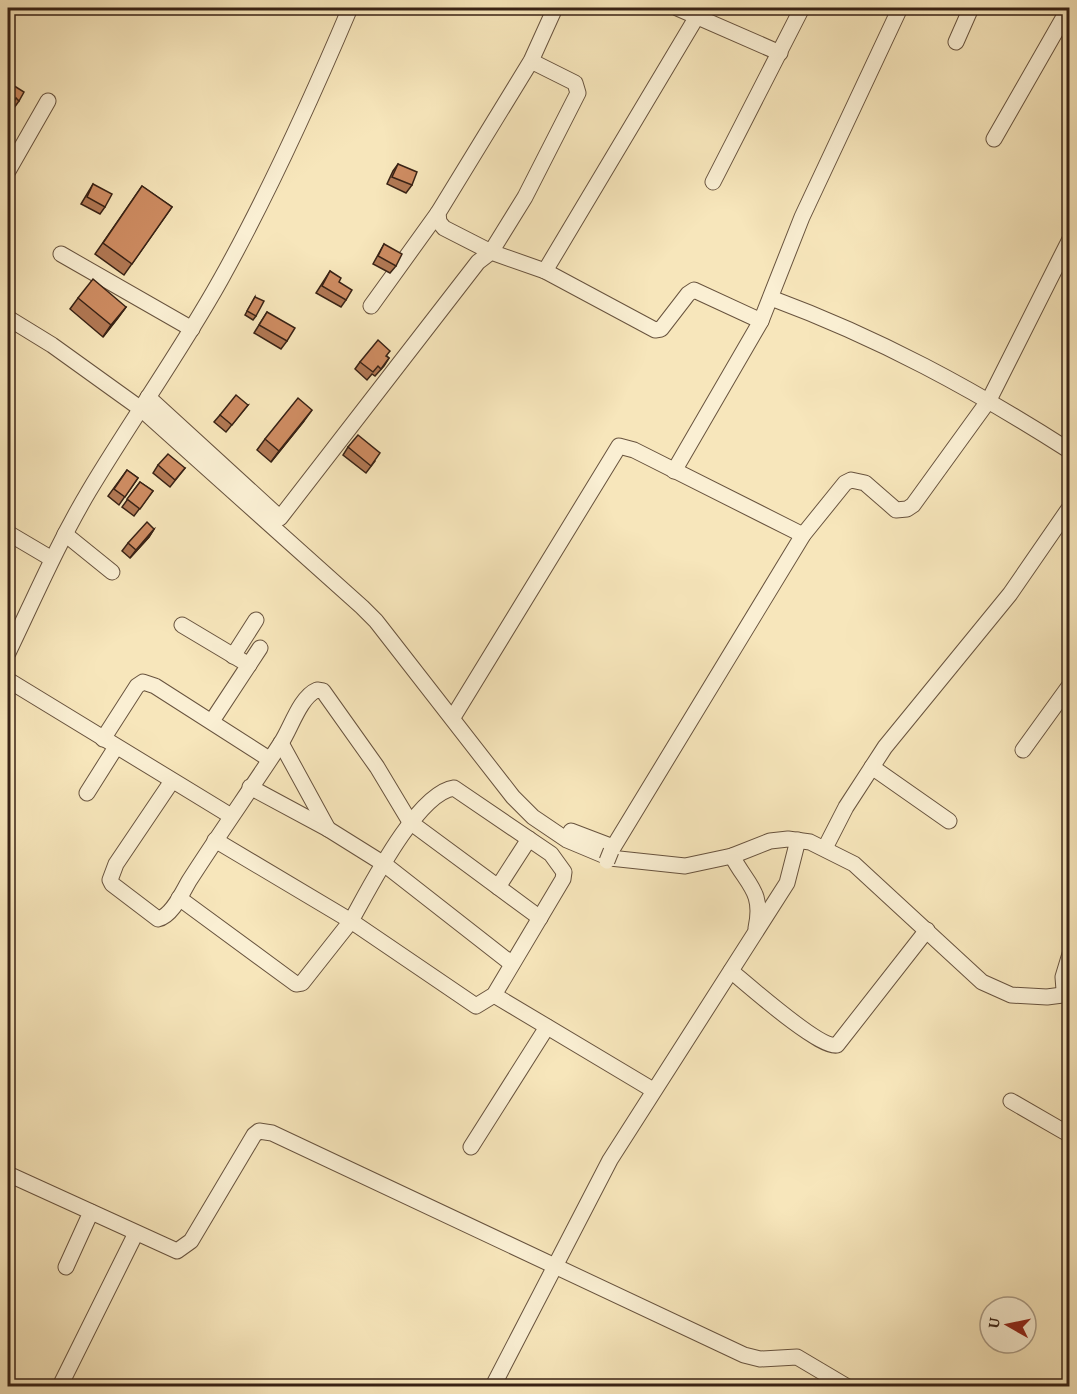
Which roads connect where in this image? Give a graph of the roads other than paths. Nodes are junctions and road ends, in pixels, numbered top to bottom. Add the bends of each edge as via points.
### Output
1 (350, 8) edge
2 (555, 8) edge
3 (677, 8) edge
4 (802, 8) edge
5 (900, 8) edge
6 (972, 8) edge
7 (1068, 8) edge
8 (700, 12) edge
9 (956, 42) dead end
10 (780, 53) junction
11 (531, 61) junction
12 (48, 101) dead end
13 (994, 139) dead end
14 (8, 171) edge
15 (713, 182) dead end
16 (438, 213) junction
17 (1070, 239) edge
18 (491, 252) junction
19 (62, 254) dead end
20 (545, 271) junction
21 (771, 298) junction
22 (371, 306) dead end
23 (8, 318) edge
24 (761, 321) junction
25 (192, 329) junction
26 (989, 400) junction
27 (145, 403) junction
28 (1070, 451) edge
29 (674, 471) junction
30 (1070, 507) edge
31 (280, 518) junction
32 (8, 533) edge
33 (65, 534) junction
34 (803, 535) junction
35 (52, 559) junction
36 (112, 572) dead end
37 (256, 620) dead end
38 (182, 625) dead end
39 (260, 648) dead end
40 (8, 653) edge
41 (233, 656) junction
42 (249, 665) junction
43 (8, 680) edge
44 (1070, 685) edge
45 (455, 714) junction
46 (212, 722) junction
47 (103, 739) junction
48 (281, 743) junction
49 (116, 747) junction
50 (1023, 750) dead end
51 (269, 759) junction
52 (872, 767) junction
53 (172, 781) junction
54 (250, 787) junction
55 (87, 793) dead end
56 (231, 816) junction
57 (949, 821) dead end
58 (411, 822) junction
59 (328, 829) junction
60 (529, 839) junction
61 (215, 840) junction
62 (798, 840) junction
63 (825, 848) junction
64 (610, 854) junction
65 (732, 856) junction
66 (384, 864) junction
67 (498, 887) junction
68 (179, 898) junction
69 (540, 918) junction
70 (351, 921) junction
71 (927, 930) junction
72 (755, 934) junction
73 (1070, 954) edge
74 (512, 964) junction
75 (731, 971) junction
76 (1066, 988) edge
77 (494, 995) junction
78 (547, 1027) junction
79 (653, 1090) junction
80 (1011, 1101) dead end
81 (1070, 1135) edge
82 (471, 1147) dead end
83 (10, 1180) edge
84 (91, 1212) junction
85 (136, 1233) junction
86 (556, 1266) junction
87 (66, 1267) dead end
88 (1070, 1382) edge
89 (60, 1386) edge
90 (493, 1386) edge
91 (846, 1386) edge
92 (1066, 1386) edge

1 - 25 street via 298,131
2 - 11 street
3 - 8 street
4 - 10 street
5 - 21 street via 802,217
6 - 9 street
7 - 13 street
8 - 10 street
8 - 20 street
10 - 15 street
11 - 16 street
11 - 18 street via 575,83 578,93 525,197
12 - 14 street
16 - 18 street via 444,228
16 - 22 street
17 - 26 street
18 - 20 street
18 - 31 street via 478,262
19 - 25 street
20 - 24 street via 655,330 662,329 694,290
21 - 24 street
21 - 26 street via 856,331
23 - 27 street
24 - 29 street
25 - 27 street
26 - 28 street
26 - 34 street via 913,505 896,510 865,483 851,480 844,483
27 - 31 street
27 - 33 street
27 - 64 street via 376,621 497,778 533,817 567,840
29 - 34 street
29 - 45 street via 619,446
30 - 52 street via 1010,594
31 - 45 street via 361,597
32 - 35 street
33 - 35 street
33 - 36 street
34 - 64 street
35 - 40 street
37 - 41 street
38 - 41 street
39 - 42 street
41 - 42 street
42 - 46 street
43 - 47 street
44 - 50 street
45 - 64 street via 528,802 561,827
46 - 47 street via 143,682
46 - 51 street
47 - 49 street
48 - 51 street
48 - 58 street via 309,696 323,691
48 - 59 street
49 - 53 street
49 - 55 street
51 - 54 street
52 - 57 street
52 - 63 street
53 - 56 street
53 - 68 street via 116,864 110,880 158,919
54 - 56 street
54 - 59 street
56 - 61 street
58 - 60 street via 438,794 454,788
58 - 66 street
58 - 67 street
59 - 66 street
60 - 67 street
60 - 69 street via 551,854 564,872
61 - 68 street
61 - 70 street
62 - 63 street
62 - 65 street via 770,841
62 - 72 street via 788,883
63 - 71 street via 854,864
64 - 65 street via 685,866
65 - 72 street via 758,896
66 - 70 street
66 - 74 street
67 - 69 street
68 - 70 street via 296,984 302,982
69 - 74 street
70 - 77 street via 471,1004 482,1004
71 - 75 street via 837,1045 825,1043 796,1023
71 - 76 street via 982,982 997,990 1027,997
72 - 75 street
73 - 76 street
74 - 77 street
75 - 79 street
77 - 78 street
78 - 79 street
78 - 82 street
79 - 86 street via 610,1160
80 - 81 street
83 - 84 street
84 - 85 street
84 - 87 street
85 - 86 street via 181,1250 191,1241 254,1135 264,1131
85 - 89 street
86 - 90 street
86 - 91 street via 750,1358 796,1357
88 - 92 street

